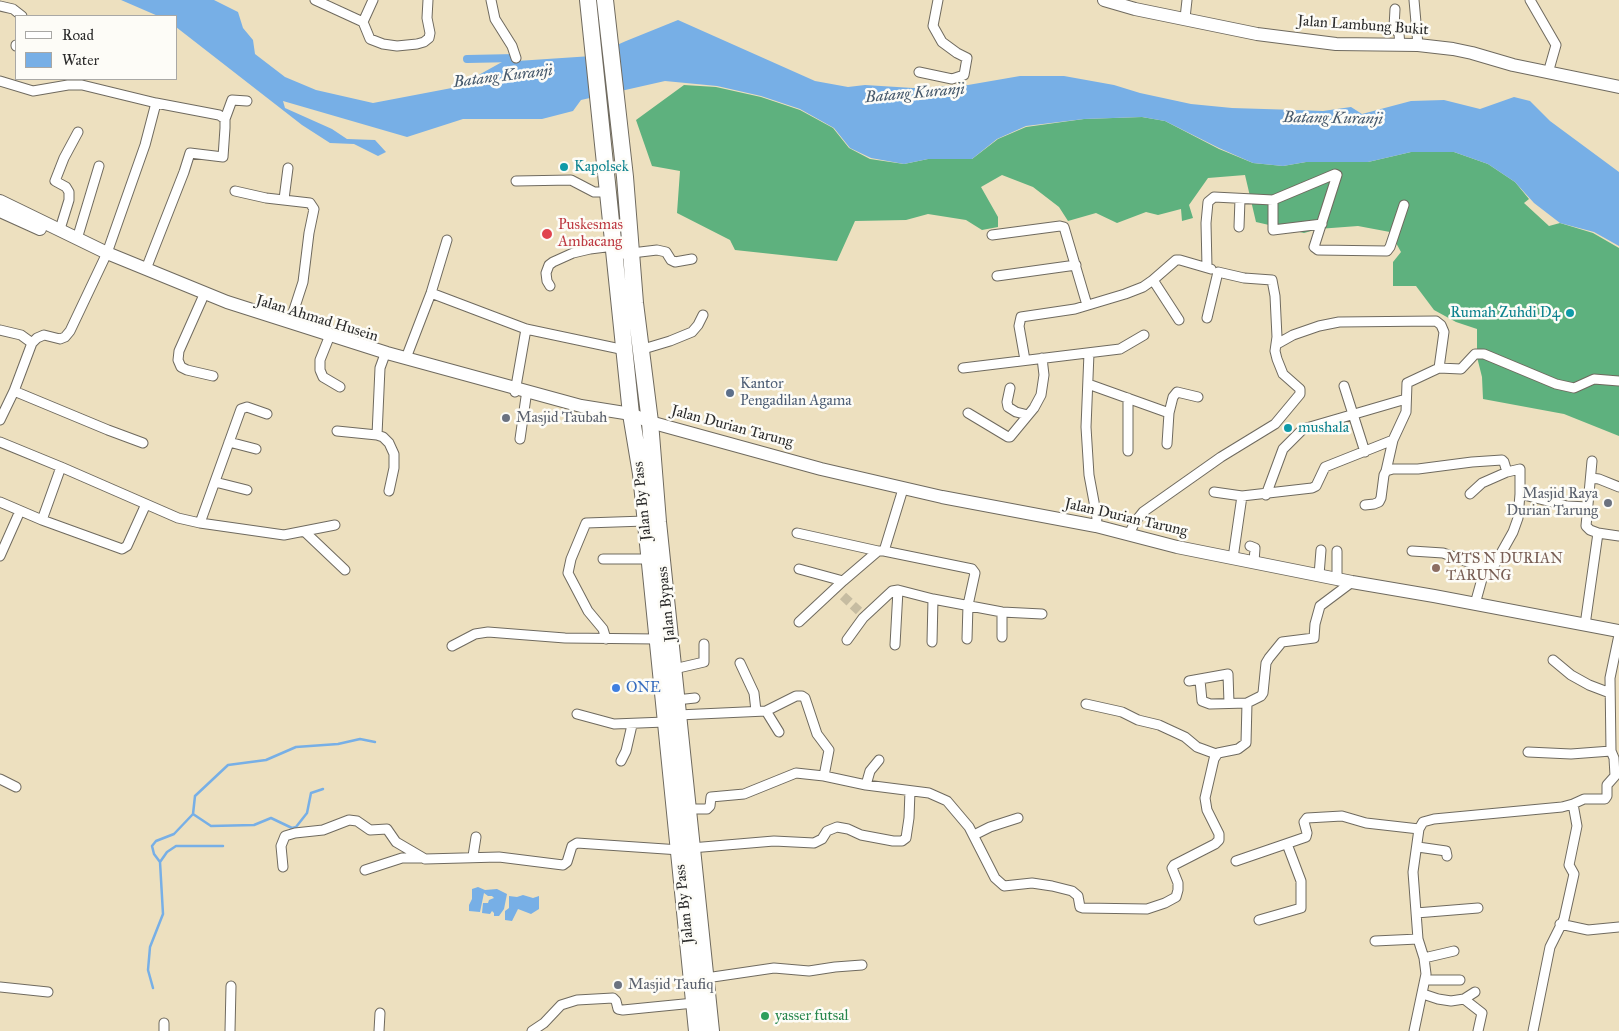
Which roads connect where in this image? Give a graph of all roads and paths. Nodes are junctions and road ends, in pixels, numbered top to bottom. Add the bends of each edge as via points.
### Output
1 (315, 0) edge
2 (372, 0) edge
3 (428, 0) edge
4 (491, 0) edge
5 (588, 0) edge
6 (605, 0) edge
7 (938, 0) edge
8 (1104, 0) edge
9 (1187, 0) edge
10 (1414, 0) edge
11 (1530, 0) edge
12 (328, 3) edge
13 (0, 6) edge
14 (1395, 10) dead end
15 (21, 15) edge
16 (1185, 18) junction
17 (363, 22) junction
18 (1400, 45) junction
19 (1418, 45) junction
20 (516, 58) dead end
21 (919, 72) dead end
22 (1548, 73) junction
23 (0, 81) edge
24 (1619, 87) edge
25 (247, 101) dead end
26 (156, 103) junction
27 (225, 119) junction
28 (78, 132) dead end
29 (99, 166) dead end
30 (288, 168) dead end
31 (516, 181) dead end
32 (607, 186) junction
33 (235, 191) dead end
34 (284, 199) junction
35 (1240, 199) junction
36 (1273, 200) junction
37 (0, 201) edge
38 (1404, 205) dead end
39 (0, 211) edge
40 (1322, 224) junction
41 (1239, 227) dead end
42 (60, 229) junction
43 (992, 235) dead end
44 (77, 238) junction
45 (447, 240) dead end
46 (620, 251) junction
47 (106, 254) junction
48 (692, 260) dead end
49 (1076, 266) junction
50 (1207, 267) junction
51 (146, 268) junction
52 (1218, 272) junction
53 (997, 276) dead end
54 (1153, 280) junction
55 (550, 286) dead end
56 (431, 293) junction
57 (203, 298) junction
58 (1086, 305) junction
59 (703, 315) dead end
60 (1207, 318) dead end
61 (1179, 320) dead end
62 (290, 322) junction
63 (526, 329) junction
64 (0, 330) edge
65 (1144, 335) dead end
66 (328, 340) junction
67 (32, 343) junction
68 (1277, 344) junction
69 (632, 350) junction
70 (1089, 352) junction
71 (384, 357) junction
72 (406, 358) junction
73 (1042, 358) junction
74 (1025, 360) junction
75 (963, 368) dead end
76 (1439, 368) junction
77 (213, 376) dead end
78 (1619, 381) edge
79 (1088, 384) junction
80 (1344, 386) dead end
81 (340, 387) dead end
82 (1010, 388) dead end
83 (14, 391) junction
84 (519, 393) junction
85 (1198, 397) dead end
86 (1128, 398) junction
87 (1406, 399) junction
88 (968, 413) dead end
89 (1169, 413) junction
90 (267, 414) dead end
91 (1353, 414) junction
92 (1028, 416) junction
93 (0, 420) edge
94 (638, 421) junction
95 (338, 431) dead end
96 (377, 435) junction
97 (520, 439) dead end
98 (1393, 440) junction
99 (0, 442) edge
100 (229, 442) junction
101 (143, 443) dead end
102 (1168, 444) dead end
103 (256, 449) dead end
104 (1128, 451) dead end
105 (1365, 452) junction
106 (1592, 461) dead end
107 (61, 466) junction
108 (1386, 471) junction
109 (1507, 472) junction
110 (1591, 478) junction
111 (214, 482) junction
112 (1619, 487) edge
113 (903, 488) junction
114 (246, 490) dead end
115 (389, 491) dead end
116 (1214, 492) dead end
117 (1470, 494) dead end
118 (1520, 494) junction
119 (1266, 495) junction
120 (1242, 496) junction
121 (0, 502) edge
122 (146, 504) junction
123 (1365, 505) dead end
124 (1588, 507) junction
125 (20, 511) junction
126 (42, 520) junction
127 (645, 521) junction
128 (200, 523) junction
129 (335, 525) dead end
130 (1096, 526) junction
131 (305, 532) junction
132 (796, 533) dead end
133 (1598, 533) junction
134 (1129, 534) junction
135 (1619, 536) edge
136 (1250, 546) dead end
137 (1321, 550) dead end
138 (881, 551) junction
139 (1337, 551) dead end
140 (1412, 551) dead end
141 (0, 556) edge
142 (1233, 558) junction
143 (603, 559) dead end
144 (649, 559) junction
145 (1254, 562) junction
146 (1485, 568) junction
147 (799, 569) dead end
148 (345, 570) dead end
149 (1319, 575) junction
150 (1336, 578) junction
151 (1352, 582) junction
152 (840, 584) junction
153 (898, 590) junction
154 (843, 596) tunnel mouth
155 (932, 599) junction
156 (1475, 604) junction
157 (968, 605) junction
158 (1002, 612) junction
159 (1042, 614) dead end
160 (799, 622) dead end
161 (1585, 626) junction
162 (1619, 633) edge
163 (1002, 637) dead end
164 (606, 639) junction
165 (967, 639) dead end
166 (847, 640) dead end
167 (932, 642) dead end
168 (662, 643) junction
169 (704, 644) dead end
170 (895, 645) dead end
171 (452, 646) dead end
172 (1553, 660) dead end
173 (740, 663) dead end
174 (674, 669) junction
175 (1200, 680) junction
176 (1189, 681) dead end
177 (1610, 693) junction
178 (695, 698) dead end
179 (1229, 703) junction
180 (1247, 703) junction
181 (1086, 704) dead end
182 (766, 711) junction
183 (673, 712) junction
184 (756, 712) junction
185 (577, 714) dead end
186 (632, 725) junction
187 (779, 732) dead end
188 (1611, 751) junction
189 (1528, 752) dead end
190 (1216, 754) junction
191 (879, 760) dead end
192 (620, 761) dead end
193 (824, 776) junction
194 (0, 779) edge
195 (866, 785) junction
196 (16, 787) dead end
197 (910, 791) junction
198 (1574, 806) junction
199 (688, 809) junction
200 (1018, 818) dead end
201 (1420, 829) junction
202 (974, 835) junction
203 (476, 837) dead end
204 (1287, 844) junction
205 (1418, 848) junction
206 (686, 849) junction
207 (473, 856) junction
208 (1447, 856) dead end
209 (425, 859) junction
210 (1236, 861) dead end
211 (283, 867) dead end
212 (365, 870) dead end
213 (688, 879) junction
214 (1478, 908) dead end
215 (1416, 913) junction
216 (1259, 920) dead end
217 (1560, 924) junction
218 (1619, 927) edge
219 (1418, 939) junction
220 (1375, 941) dead end
221 (1454, 951) dead end
222 (1424, 958) junction
223 (862, 965) dead end
224 (706, 978) junction
225 (1425, 980) junction
226 (1460, 980) dead end
227 (231, 986) dead end
228 (0, 987) edge
229 (48, 992) dead end
230 (1475, 992) dead end
231 (1423, 994) junction
232 (1464, 999) junction
233 (694, 1003) junction
234 (380, 1013) dead end
235 (230, 1031) edge
236 (379, 1031) edge
237 (532, 1031) edge
238 (697, 1031) edge
239 (711, 1031) edge
240 (1414, 1031) edge
241 (1478, 1031) edge
242 (1533, 1031) edge

1 - 12 street
2 - 17 street
3 - 17 street via 430,33 424,42 397,46 375,42 370,39
4 - 20 street via 494,18
5 - 32 highway
6 - 46 highway, Jalan Bypass via 625,177
7 - 21 street via 933,26 942,42 968,58 964,75 952,79
8 - 16 street, Jalan Lambung Bukit
9 - 16 street
10 - 19 street
11 - 22 street via 1556,45
12 - 17 street
13 - 15 street
14 - 18 street via 1394,27 1399,34
16 - 18 street, Jalan Lambung Bukit via 1301,40
18 - 19 street, Jalan Lambung Bukit
19 - 22 street, Jalan Lambung Bukit via 1472,53
22 - 24 street, Jalan Lambung Bukit
23 - 26 street via 33,91 82,84
25 - 27 street via 232,100
26 - 27 street via 219,115
26 - 47 street via 143,151
27 - 51 street via 223,157 190,153
28 - 42 street via 55,181 69,192
29 - 44 street
30 - 34 street
31 - 32 street via 571,180 594,192
32 - 46 highway
33 - 34 street
34 - 62 street via 310,203 314,209 303,282
35 - 36 street
35 - 41 street
35 - 50 street via 1214,197 1208,202
36 - 40 street via 1273,230
36 - 40 street via 1335,174
37 - 42 street, Jalan Ahmad Husein
38 - 40 street via 1388,250 1318,250 1314,247
39 - 47 street, Jalan Ahmad Husein
42 - 44 street, Jalan Ahmad Husein
43 - 49 street via 1062,226
44 - 47 street, Jalan Ahmad Husein
45 - 56 street
46 - 48 street via 657,250 666,252 675,262
46 - 55 street via 590,249 554,262 546,273
46 - 69 highway, Jalan Bypass
47 - 51 street, Jalan Ahmad Husein
47 - 57 street, Jalan Ahmad Husein
47 - 67 street via 70,331 61,338 41,335
49 - 53 street
49 - 58 street
50 - 52 street
50 - 54 street via 1176,260
51 - 62 street, Jalan Ahmad Husein via 227,302
52 - 60 street
52 - 68 street via 1272,280
54 - 58 street via 1125,294
54 - 61 street
56 - 63 street
56 - 72 street
57 - 66 street, Jalan Ahmad Husein
57 - 77 street via 179,350 178,360 187,370
58 - 74 street via 1021,317
59 - 69 street via 692,332 670,342
62 - 72 street, Jalan Ahmad Husein
63 - 69 street
63 - 84 street
64 - 67 street via 21,335
65 - 70 street via 1120,349
66 - 71 street, Jalan Ahmad Husein
66 - 81 street via 320,360 320,370 323,377
67 - 83 street
68 - 76 street via 1293,335 1339,322 1436,321 1444,332
68 - 134 street via 1275,350 1281,369 1300,389 1300,394 1275,424 1221,457 1148,509
69 - 94 highway, Jalan Bypass
70 - 73 street
70 - 79 street
71 - 84 street, Jalan Ahmad Husein
71 - 96 street via 380,368
72 - 84 street, Jalan Ahmad Husein
73 - 74 street
73 - 92 street via 1044,375 1040,395
74 - 75 street
76 - 78 street via 1461,369 1475,354 1484,354 1556,384 1574,388 1594,379
76 - 87 street via 1408,382
79 - 86 street
79 - 130 street via 1087,448
80 - 91 street
82 - 92 street via 1008,407
83 - 93 street
83 - 101 street
84 - 94 street, Jalan Ahmad Husein via 612,418
84 - 97 street
85 - 89 street via 1177,392
86 - 89 street
86 - 104 street
87 - 91 street
87 - 98 street via 1406,412
88 - 92 street via 1009,437
89 - 102 street
90 - 100 street via 243,408
91 - 105 street
91 - 119 street via 1303,429 1283,449
94 - 113 street, Jalan Durian Tarung
94 - 127 highway, Jalan By Pass
94 - 168 highway, Jalan Bypass via 654,481
95 - 96 street
96 - 115 street via 386,440 394,454
98 - 105 street
98 - 108 street
99 - 107 street
100 - 103 street
100 - 111 street
105 - 119 street via 1325,467 1316,486
106 - 110 street
107 - 122 street
107 - 126 street
108 - 109 street via 1502,460
108 - 123 street via 1379,502
109 - 117 street via 1482,483
109 - 118 street via 1520,469
110 - 112 street
110 - 124 street
111 - 114 street
111 - 128 street
113 - 130 street, Jalan Durian Tarung
113 - 138 street
116 - 120 street
118 - 124 street via 1567,506
118 - 146 street via 1513,532 1495,564
119 - 120 street
120 - 142 street
121 - 125 street
122 - 126 street via 124,548
122 - 128 street via 178,518
124 - 133 street via 1586,526
125 - 126 street
125 - 141 street
127 - 144 highway, Jalan By Pass
127 - 164 street via 586,523 572,559 568,573
128 - 131 street via 276,535
129 - 131 street
130 - 134 street, Jalan Durian Tarung
131 - 148 street
132 - 138 street
133 - 135 street
133 - 161 street
134 - 142 street, Jalan Durian Tarung
136 - 145 street via 1255,548
137 - 149 street
138 - 152 street
138 - 157 street via 972,569 975,573
139 - 150 street
140 - 146 street via 1443,553
142 - 145 street, Jalan Durian Tarung
143 - 144 street
144 - 168 highway, Jalan By Pass
145 - 149 street, Jalan Durian Tarung
146 - 156 street
147 - 152 street
149 - 150 street, Jalan Durian Tarung
150 - 151 street, Jalan Durian Tarung
151 - 156 street, Jalan Durian Tarung
151 - 180 street via 1320,606 1314,638 1289,640 1278,646 1266,663 1263,693
152 - 154 street
152 - 160 street
153 - 155 street
153 - 166 street via 890,592 861,614
153 - 170 street
155 - 157 street
155 - 167 street
156 - 161 street, Jalan Durian Tarung
157 - 158 street
157 - 165 street
158 - 159 street
158 - 163 street
161 - 162 street, Jalan Durian Tarung
162 - 177 street
164 - 168 street
164 - 171 street via 488,632 475,634
168 - 174 highway, Jalan Bypass
168 - 183 highway, Jalan By Pass
169 - 174 street via 704,662
172 - 177 street via 1571,675
173 - 184 street via 754,693
174 - 183 highway, Jalan Bypass
175 - 176 street
175 - 179 street via 1202,701
175 - 179 street via 1228,674
177 - 188 street
178 - 183 street
179 - 180 street
180 - 190 street via 1246,743 1238,749
181 - 190 street via 1122,712 1156,725
182 - 184 street
182 - 187 street
182 - 193 street via 798,695 804,698 817,734 829,750
183 - 184 street
183 - 186 street
183 - 199 highway, Jalan Bypass
183 - 206 highway, Jalan By Pass
185 - 186 street via 607,724
186 - 192 street
188 - 189 street via 1571,754
188 - 198 street via 1614,776 1607,784 1606,798 1584,799
190 - 202 street via 1205,798 1219,840 1174,865 1178,883 1176,897 1148,909 1083,908 1072,891 1032,883 1004,886 995,878
191 - 195 street via 870,771
193 - 195 street
193 - 199 street via 794,774 744,794 711,798 707,809
194 - 196 street
195 - 197 street
197 - 202 street via 929,793 947,801
197 - 206 street via 906,838 902,841 862,835 837,827 814,843 774,841
198 - 201 street via 1434,819 1423,822
198 - 217 street via 1577,826 1569,865 1574,874 1564,919
199 - 206 highway, Jalan Bypass
200 - 202 street
201 - 204 street via 1366,823 1342,816 1310,817 1304,820 1307,836
201 - 205 street
203 - 207 street
204 - 210 street
204 - 216 street via 1301,881 1301,908
205 - 208 street via 1446,851
205 - 215 street via 1413,872
206 - 207 street via 577,843 572,846 563,865
206 - 213 highway, Jalan Bypass
207 - 209 street
209 - 211 street via 396,842 387,829 370,830 357,821 348,820 323,830 285,836 281,846
209 - 212 street via 402,858
213 - 224 highway, Jalan Bypass
213 - 233 highway, Jalan By Pass
214 - 215 street
215 - 219 street
217 - 218 street via 1588,930
217 - 242 street via 1549,951
219 - 220 street
219 - 222 street
221 - 222 street
222 - 225 street
223 - 224 street via 809,971 774,968
224 - 239 highway, Jalan Bypass
225 - 226 street
225 - 231 street
227 - 235 street
228 - 229 street
230 - 232 street
231 - 232 street via 1445,1000
231 - 240 street
232 - 241 street via 1482,1013
233 - 237 street via 623,1010 618,1009 613,998 577,1000 561,1005
233 - 238 highway, Jalan By Pass
234 - 236 street

